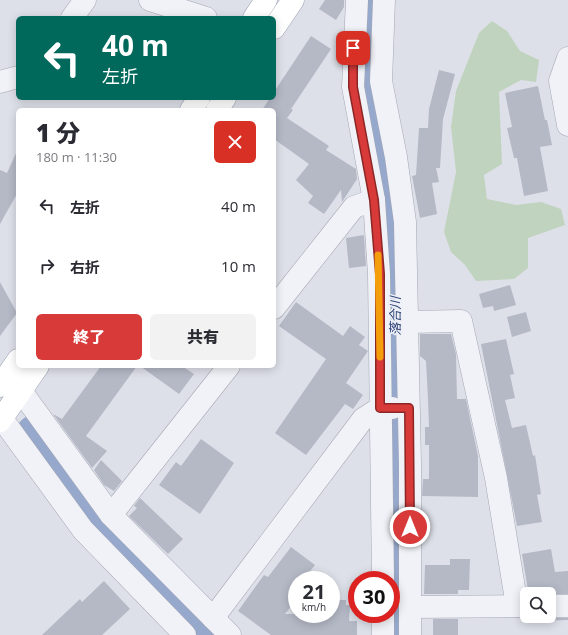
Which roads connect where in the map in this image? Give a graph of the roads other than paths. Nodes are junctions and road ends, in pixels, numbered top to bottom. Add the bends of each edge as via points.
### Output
1 (85, 0) edge
2 (150, 0) edge
3 (266, 0) edge
4 (293, 0) edge
5 (357, 0) edge
6 (384, 0) edge
7 (73, 16) edge
8 (200, 16) edge
9 (255, 16) edge
10 (276, 25) edge
11 (568, 58) edge
12 (16, 78) edge
13 (0, 82) edge
14 (568, 125) edge
15 (374, 200) junction
16 (276, 305) edge
17 (407, 322) junction
18 (32, 368) edge
19 (227, 368) edge
20 (9, 376) edge
21 (396, 408) junction
22 (1, 418) edge
23 (111, 515) junction
24 (384, 571) edge
25 (520, 596) edge
26 (520, 606) edge
27 (556, 606) edge
28 (568, 606) edge
29 (410, 607) junction
30 (213, 618) junction
31 (383, 623) edge
32 (184, 635) edge
33 (230, 635) edge
34 (383, 635) edge
35 (410, 635) edge

1 - 7 street
2 - 8 street
3 - 9 main road
4 - 10 main road
5 - 15 street via 353,87
6 - 17 street via 381,81 396,156 405,222
11 - 14 street via 560,81
12 - 13 street
15 - 16 street via 354,207
15 - 21 street
17 - 21 street
17 - 25 street via 461,321
18 - 20 main road
19 - 23 street
20 - 22 main road
20 - 23 street
21 - 24 street
21 - 29 street
21 - 30 street via 363,419
22 - 32 street via 83,530
23 - 30 street
26 - 29 street
27 - 28 street
29 - 35 street
30 - 33 street
31 - 34 street

